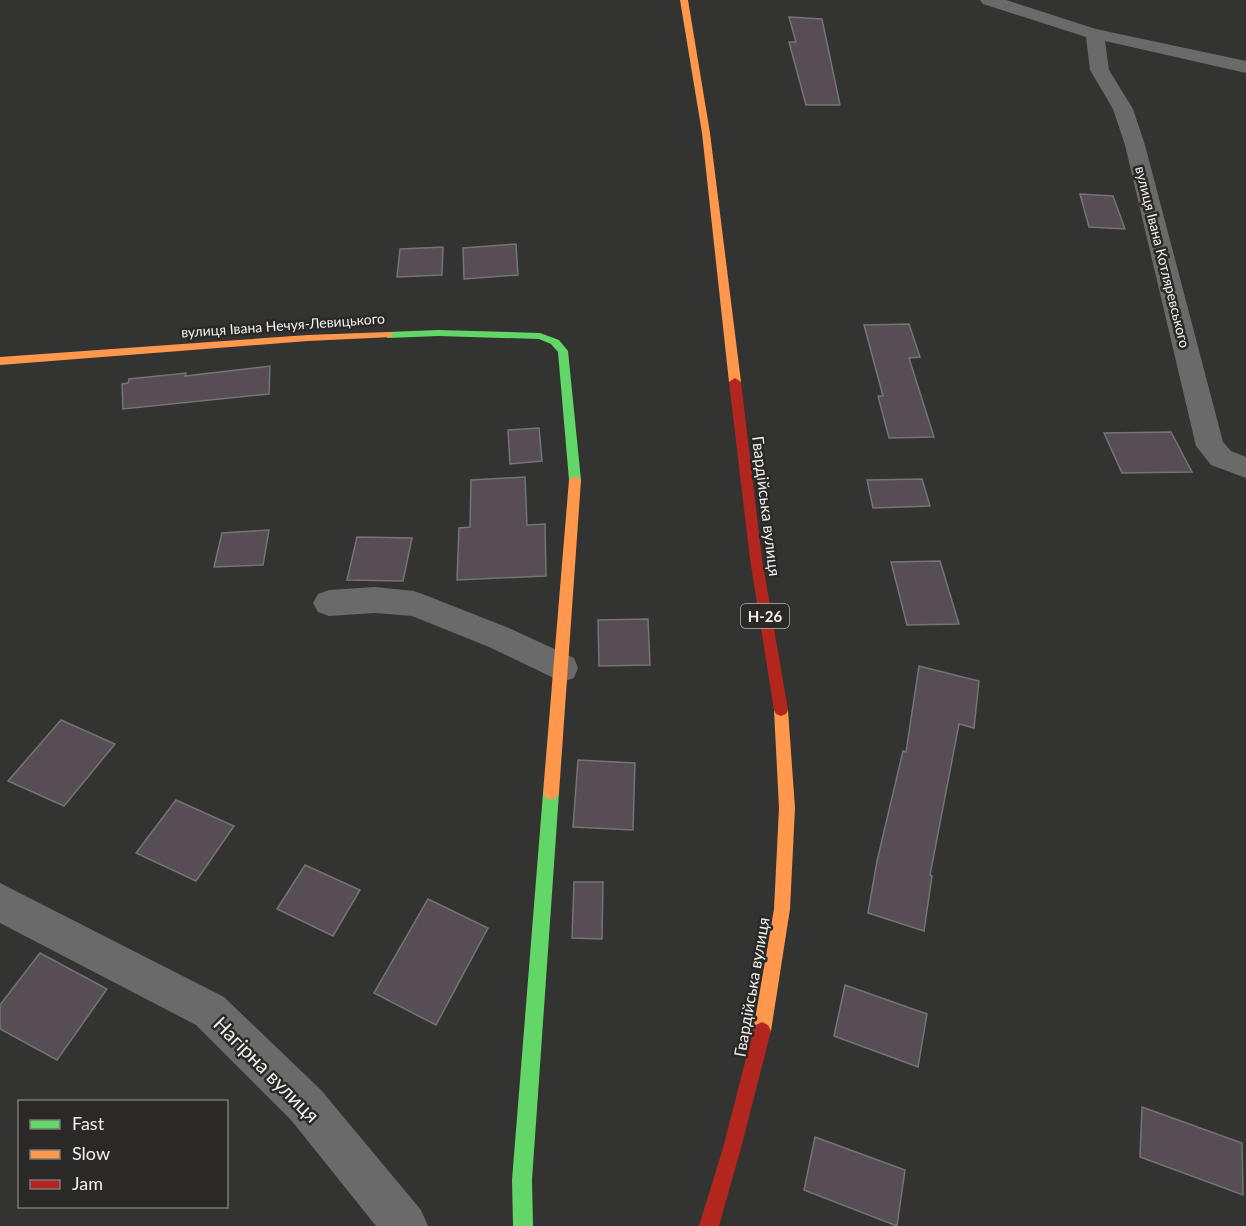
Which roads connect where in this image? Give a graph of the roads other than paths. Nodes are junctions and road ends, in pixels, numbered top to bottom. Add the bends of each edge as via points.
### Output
1 (684, 0) edge
2 (989, 0) edge
3 (1092, 33) junction
4 (1246, 67) edge
5 (0, 361) edge
6 (1246, 468) edge
7 (329, 603) dead end
8 (562, 668) junction
9 (0, 902) edge
10 (405, 1226) edge
11 (523, 1226) edge
12 (709, 1226) edge

1 - 12 main road, Гвардійська вулиця / Н-26 via 706,133 756,559 782,718 787,808 782,909 764,1022
2 - 3 street
3 - 4 street
3 - 6 street, вулиця Івана Котляревського via 1098,46 1097,63 1124,110 1135,145 1210,446 1221,458
5 - 8 main road, вулиця Івана Нечуя-Левицького via 308,338 438,333 540,336 555,342 563,351 575,483
7 - 8 street via 375,600 414,604
8 - 11 main road via 537,965 522,1180
9 - 10 street, Нагірна вулиця via 210,1011 306,1105

